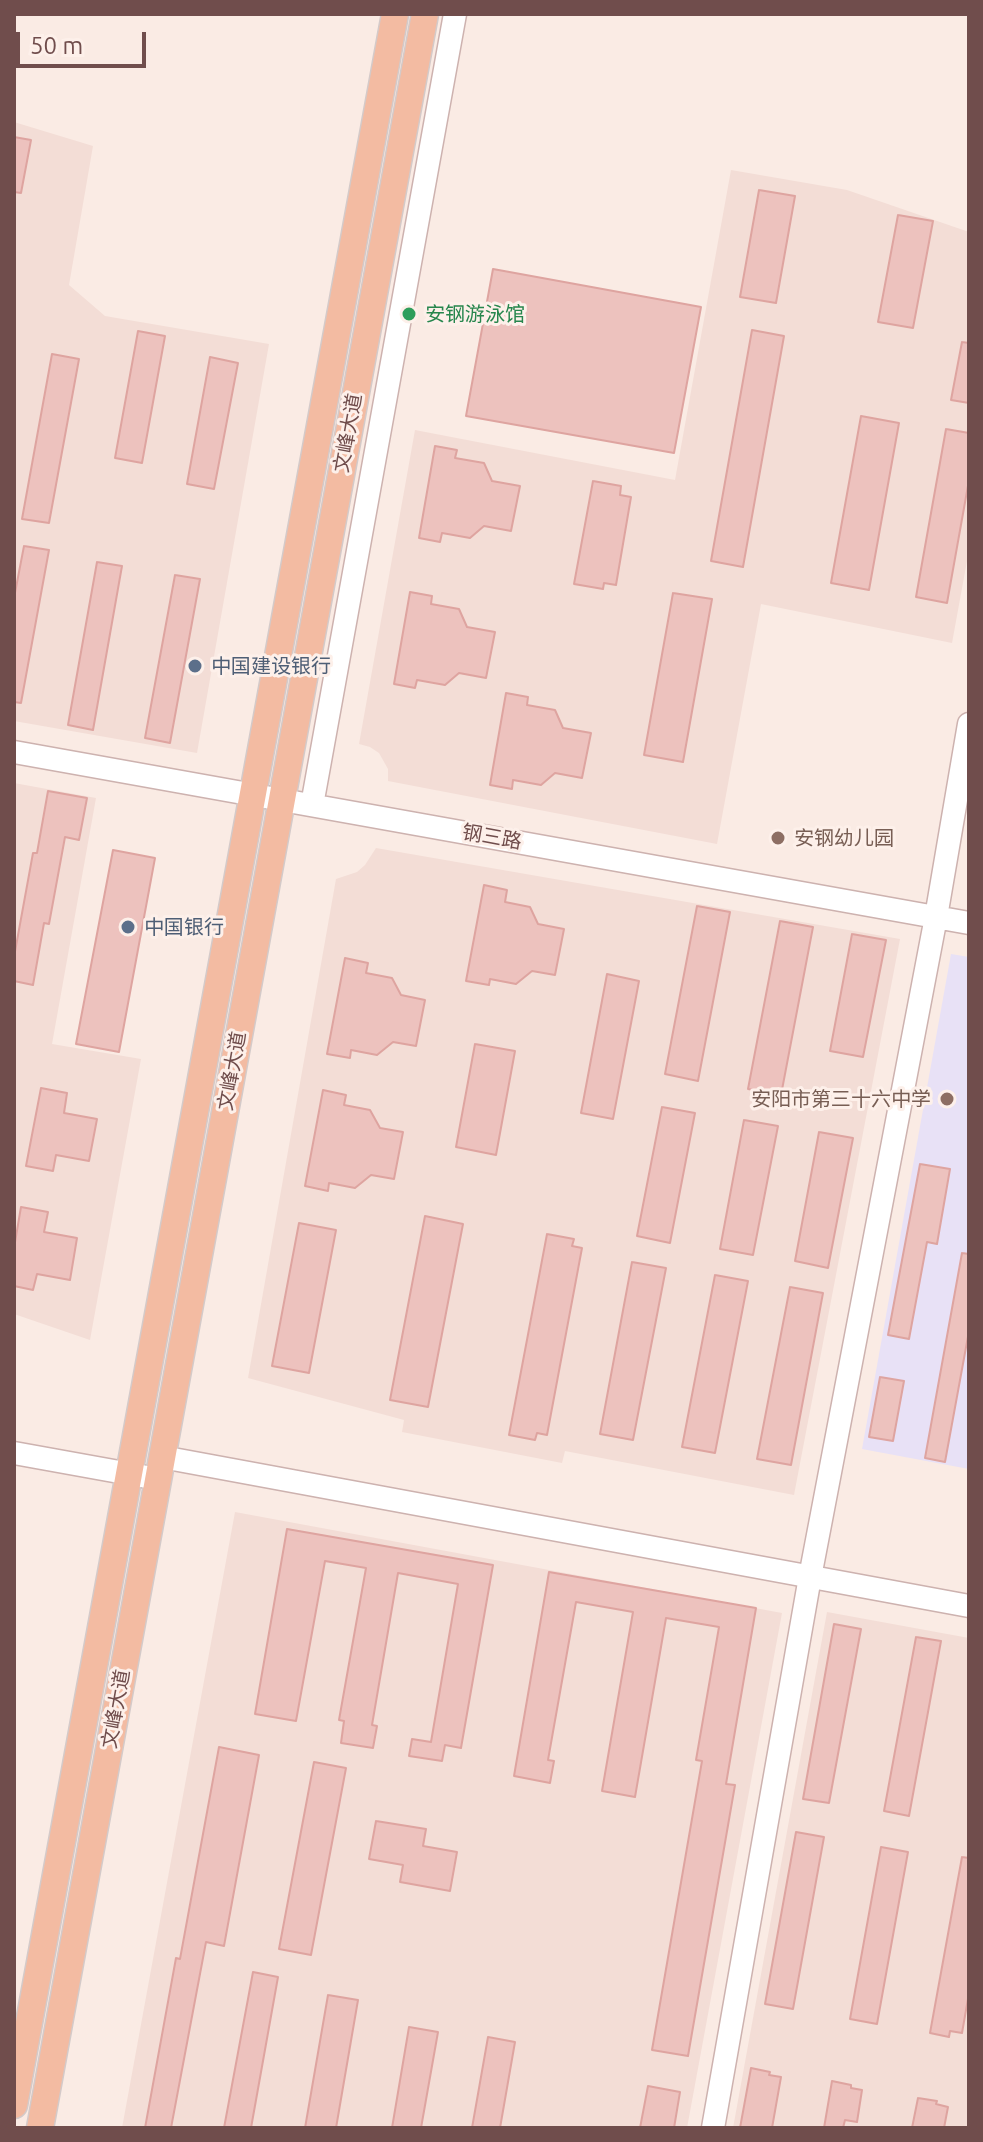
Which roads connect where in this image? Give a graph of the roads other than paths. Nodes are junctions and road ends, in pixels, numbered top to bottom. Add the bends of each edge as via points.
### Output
1 (395, 14) edge
2 (425, 14) edge
3 (455, 14) edge
4 (969, 724) edge
5 (14, 752) edge
6 (253, 795) junction
7 (282, 800) junction
8 (312, 805) junction
9 (936, 917) junction
10 (969, 923) edge
11 (14, 1453) edge
12 (160, 1468) junction
13 (129, 1474) junction
14 (810, 1577) junction
15 (969, 1606) edge
16 (14, 2105) edge
17 (40, 2128) edge
18 (713, 2128) edge

1 - 6 main road, 文峰大道
2 - 7 main road, 文峰大道
3 - 8 street
4 - 9 street
5 - 6 street, 钢三路
6 - 7 street, 钢三路
6 - 13 main road, 文峰大道
7 - 8 street, 钢三路
7 - 12 main road, 文峰大道
8 - 9 street, 钢三路
9 - 10 street, 钢三路
9 - 14 street
11 - 13 street
12 - 13 street
12 - 14 street
12 - 17 main road, 文峰大道
13 - 16 main road, 文峰大道
14 - 15 street
14 - 18 street

